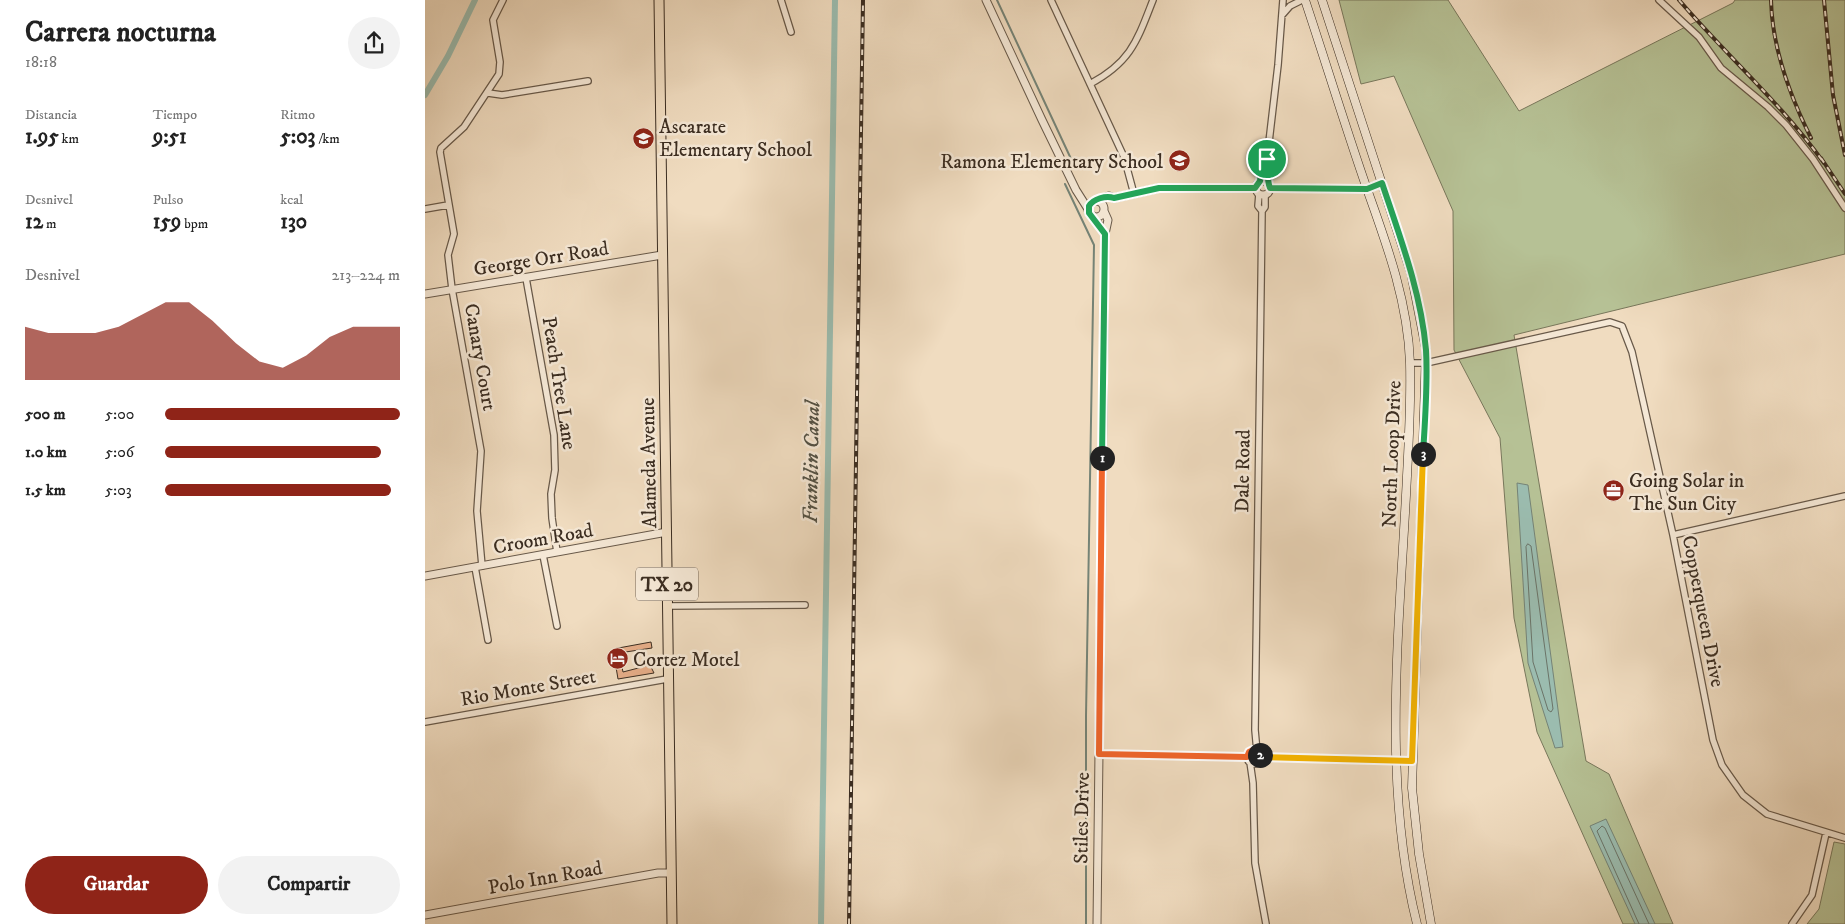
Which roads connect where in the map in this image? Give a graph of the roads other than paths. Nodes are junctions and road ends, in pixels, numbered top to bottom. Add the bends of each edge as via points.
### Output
1 (503, 0) edge
2 (659, 0) edge
3 (781, 0) edge
4 (986, 0) edge
5 (1051, 0) edge
6 (1153, 0) edge
7 (1283, 0) edge
8 (1304, 0) edge
9 (1322, 0) edge
10 (1659, 0) edge
11 (1283, 14) junction
12 (791, 32) dead end
13 (588, 81) dead end
14 (1090, 84) junction
15 (487, 93) junction
16 (1382, 183) junction
17 (1265, 184) junction
18 (1367, 189) junction
19 (1260, 192) junction
20 (1133, 194) junction
21 (1081, 196) junction
22 (1114, 198) junction
23 (1096, 201) junction
24 (448, 205) junction
25 (1845, 208) edge
26 (425, 209) edge
27 (1088, 209) junction
28 (1104, 209) junction
29 (1093, 216) junction
30 (1105, 234) junction
31 (662, 255) junction
32 (526, 278) junction
33 (452, 289) junction
34 (425, 294) edge
35 (1410, 363) junction
36 (1426, 363) junction
37 (1845, 496) edge
38 (667, 532) junction
39 (1673, 536) junction
40 (557, 552) junction
41 (543, 555) junction
42 (1403, 562) junction
43 (1418, 562) junction
44 (478, 566) junction
45 (425, 576) edge
46 (805, 605) dead end
47 (667, 606) junction
48 (557, 626) dead end
49 (488, 640) dead end
50 (667, 679) junction
51 (425, 722) edge
52 (1255, 730) junction
53 (1099, 754) junction
54 (1249, 757) junction
55 (1258, 757) junction
56 (1396, 761) junction
57 (1412, 761) junction
58 (1253, 783) junction
59 (1826, 833) junction
60 (1845, 838) edge
61 (671, 873) junction
62 (425, 914) edge
63 (672, 924) edge
64 (1097, 924) edge
65 (1266, 924) edge
66 (1417, 924) edge
67 (1431, 924) edge
68 (1792, 924) edge

1 - 15 street, Canary Court via 493,20 499,74
2 - 31 main road, Alameda Avenue / TX 20
3 - 12 street
4 - 21 street
5 - 14 street
6 - 14 street via 1131,52 1114,70
7 - 11 street
8 - 11 street via 1290,6
8 - 18 main road, North Loop Drive
9 - 16 main road, North Loop Drive
10 - 25 street via 1699,37 1721,68 1786,125
11 - 17 street
13 - 15 street via 502,95
14 - 20 street via 1125,157
15 - 24 street, Canary Court via 464,127 440,150
16 - 18 street
16 - 36 main road, North Loop Drive via 1411,273 1423,328
17 - 18 street
17 - 19 street
17 - 19 street
18 - 35 main road, North Loop Drive via 1399,288 1407,325
19 - 20 street via 1159,188
19 - 52 street, Dale Road
20 - 22 street
21 - 23 street
21 - 27 street
22 - 23 street via 1109,196
22 - 28 street
23 - 27 street
23 - 28 street via 1102,203
24 - 26 street
24 - 33 street, Canary Court via 454,234 448,255
27 - 29 street
28 - 29 street via 1101,216
28 - 30 street, Stiles Drive via 1108,220
29 - 30 street
30 - 53 street, Stiles Drive
31 - 32 street, George Orr Road
31 - 38 main road, Alameda Avenue / TX 20
32 - 33 street, George Orr Road
32 - 40 street, Peach Tree Lane via 554,434 555,470 551,494
33 - 34 street, George Orr Road
33 - 44 street, Canary Court via 480,442
35 - 36 street, Copperqueen Drive
35 - 42 main road, North Loop Drive
36 - 39 street, Copperqueen Drive via 1576,328 1610,322 1622,326 1632,352
36 - 43 main road, North Loop Drive
37 - 39 street
38 - 40 street, Croom Road
38 - 47 main road, Alameda Avenue / TX 20
39 - 59 street, Copperqueen Drive via 1713,740 1722,765 1743,795 1767,814
40 - 41 street, Croom Road
41 - 44 street, Croom Road
41 - 48 street
42 - 43 main road
42 - 56 main road, North Loop Drive
43 - 57 main road, North Loop Drive
44 - 45 street, Croom Road
44 - 49 street, Canary Court
46 - 47 street
47 - 50 main road, Alameda Avenue / TX 20
50 - 51 street, Rio Monte Street
50 - 61 main road, Alameda Avenue / TX 20
52 - 54 street, Dale Road
52 - 55 street, Dale Road
53 - 54 street
53 - 64 street, Stiles Drive
54 - 55 street
54 - 55 street
54 - 58 street, Dale Road
55 - 56 street
55 - 58 street, Dale Road
56 - 57 street
56 - 66 main road, North Loop Drive via 1405,866
57 - 67 main road, North Loop Drive via 1411,788
58 - 65 street, Dale Road via 1255,863
59 - 60 street, Copperqueen Drive
59 - 68 street via 1811,895
61 - 62 street, Polo Inn Road
61 - 63 main road, Alameda Avenue / TX 20

